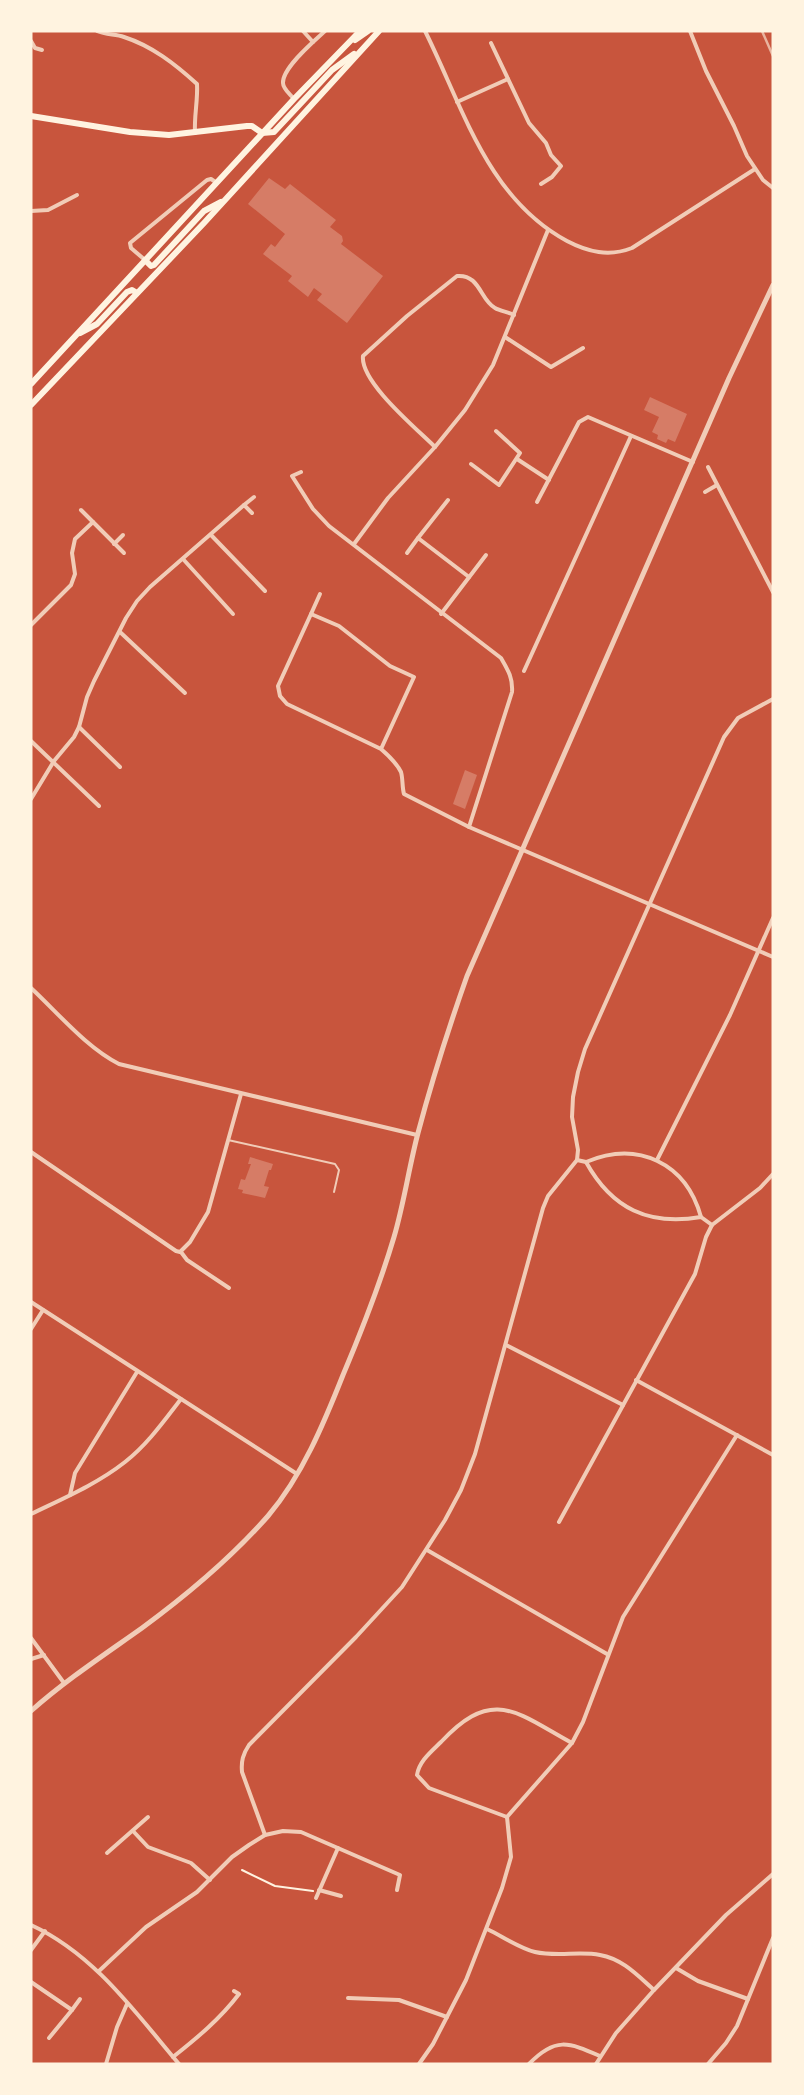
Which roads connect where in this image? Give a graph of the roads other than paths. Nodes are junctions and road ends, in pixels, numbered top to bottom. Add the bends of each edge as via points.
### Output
1 (97, 31) edge
2 (123, 31) edge
3 (303, 31) edge
4 (325, 31) edge
5 (360, 31) edge
6 (368, 31) edge
7 (380, 31) edge
8 (690, 31) edge
9 (426, 32) edge
10 (122, 36) junction
11 (31, 41) edge
12 (313, 42) junction
13 (491, 43) dead end
14 (365, 45) junction
15 (42, 50) dead end
16 (340, 52) junction
17 (508, 79) junction
18 (294, 99) junction
19 (457, 102) junction
20 (300, 105) junction
21 (305, 111) junction
22 (31, 116) edge
23 (195, 133) junction
24 (262, 133) junction
25 (755, 169) junction
26 (217, 183) junction
27 (541, 184) dead end
28 (773, 188) edge
29 (77, 195) dead end
30 (224, 200) junction
31 (31, 211) edge
32 (548, 230) junction
33 (145, 260) junction
34 (773, 285) edge
35 (137, 293) junction
36 (514, 314) junction
37 (77, 335) junction
38 (505, 337) junction
39 (583, 348) dead end
40 (31, 384) edge
41 (31, 405) edge
42 (496, 431) dead end
43 (631, 436) junction
44 (435, 447) junction
45 (517, 459) junction
46 (692, 462) junction
47 (471, 464) dead end
48 (708, 467) dead end
49 (301, 472) dead end
50 (548, 480) junction
51 (717, 485) junction
52 (705, 492) dead end
53 (254, 497) dead end
54 (448, 500) dead end
55 (537, 502) dead end
56 (244, 505) junction
57 (81, 510) dead end
58 (252, 512) dead end
59 (92, 522) junction
60 (124, 535) dead end
61 (211, 535) junction
62 (418, 538) junction
63 (114, 544) junction
64 (354, 544) junction
65 (124, 553) dead end
66 (407, 553) dead end
67 (486, 555) dead end
68 (183, 559) junction
69 (468, 577) junction
70 (265, 591) dead end
71 (773, 592) edge
72 (320, 594) dead end
73 (233, 614) dead end
74 (311, 614) junction
75 (441, 614) junction
76 (31, 625) edge
77 (120, 632) junction
78 (524, 671) dead end
79 (185, 694) dead end
80 (773, 699) edge
81 (79, 727) junction
82 (31, 741) edge
83 (381, 749) junction
84 (54, 761) junction
85 (120, 767) dead end
86 (31, 799) edge
87 (99, 806) dead end
88 (469, 827) junction
89 (522, 849) junction
90 (650, 904) junction
91 (773, 918) edge
92 (758, 951) junction
93 (773, 958) edge
94 (31, 988) edge
95 (241, 1094) junction
96 (417, 1135) junction
97 (227, 1140) junction
98 (31, 1152) edge
99 (577, 1160) junction
100 (657, 1160) junction
101 (586, 1162) junction
102 (773, 1174) edge
103 (334, 1192) dead end
104 (701, 1217) junction
105 (712, 1225) junction
106 (178, 1251) junction
107 (229, 1288) dead end
108 (31, 1302) edge
109 (43, 1310) junction
110 (31, 1329) edge
111 (506, 1346) junction
112 (137, 1372) junction
113 (636, 1380) junction
114 (181, 1399) junction
115 (623, 1405) junction
116 (737, 1435) junction
117 (773, 1455) edge
118 (297, 1474) junction
119 (70, 1496) junction
120 (31, 1514) edge
121 (559, 1522) dead end
122 (427, 1550) junction
123 (31, 1638) edge
124 (607, 1654) junction
125 (44, 1655) junction
126 (31, 1659) edge
127 (64, 1683) junction
128 (31, 1711) edge
129 (572, 1743) junction
130 (148, 1817) dead end
131 (507, 1817) junction
132 (133, 1831) junction
133 (265, 1835) junction
134 (338, 1848) junction
135 (107, 1853) dead end
136 (773, 1874) edge
137 (210, 1880) junction
138 (319, 1890) junction
139 (397, 1890) dead end
140 (341, 1896) dead end
141 (316, 1898) dead end
142 (31, 1925) edge
143 (487, 1929) junction
144 (45, 1932) junction
145 (773, 1938) edge
146 (31, 1950) edge
147 (676, 1968) junction
148 (99, 1971) junction
149 (31, 1982) edge
150 (234, 1990) dead end
151 (654, 1990) junction
152 (348, 1998) dead end
153 (80, 1999) dead end
154 (748, 1999) junction
155 (127, 2004) junction
156 (72, 2010) junction
157 (447, 2017) junction
158 (49, 2038) dead end
159 (600, 2056) junction
160 (173, 2057) junction
161 (106, 2064) edge
162 (179, 2064) edge
163 (420, 2064) edge
164 (529, 2064) edge
165 (596, 2064) edge
166 (708, 2064) edge

1 - 10 street
2 - 10 street
3 - 12 street
4 - 12 street
5 - 16 main road
6 - 16 main road
7 - 14 main road
8 - 25 street via 706,71
9 - 19 street
10 - 23 street via 149,47 197,84
11 - 15 street via 34,48
12 - 18 street via 283,79 284,88
13 - 17 street
14 - 20 main road via 332,70
14 - 21 main road
16 - 18 main road
17 - 19 street
17 - 27 street via 529,123 561,167
18 - 20 main road
18 - 24 main road
19 - 32 street via 497,179 521,208
20 - 21 main road
20 - 24 main road via 274,132
21 - 30 main road
22 - 23 main road via 144,134
23 - 24 main road via 252,126
24 - 26 main road
25 - 28 street
25 - 32 street via 627,250 589,251
26 - 33 main road
26 - 33 street via 207,180 130,243 130,247
29 - 31 street via 48,210
30 - 33 main road via 204,211 154,265
30 - 35 main road
32 - 36 street
33 - 37 main road
34 - 46 street
35 - 37 main road via 127,292 97,324
35 - 41 main road
36 - 38 street
36 - 44 street via 494,308 468,278 454,277 363,356 362,363 381,395
37 - 40 main road
38 - 39 street via 551,367
38 - 44 street via 493,365 465,410
42 - 45 street via 520,453
43 - 46 street
43 - 50 street via 588,417 579,422
43 - 78 street
44 - 64 street via 388,498
45 - 47 street via 500,485
45 - 50 street
46 - 89 street
48 - 51 street
49 - 64 street via 292,476 313,510
50 - 55 street
51 - 52 street
51 - 71 street
53 - 56 street
54 - 62 street
56 - 58 street
56 - 61 street
57 - 59 street
59 - 63 street
59 - 76 street via 75,539 72,553 75,574 71,585
60 - 63 street
61 - 68 street
61 - 70 street
62 - 66 street
62 - 69 street
63 - 65 street
64 - 75 street
67 - 69 street
68 - 73 street
68 - 77 street via 137,602
69 - 75 street
72 - 74 street
74 - 83 street via 339,626 390,666 414,677
74 - 83 street via 278,686 280,696 287,704
75 - 88 street via 501,658 512,680 508,709
77 - 79 street
77 - 81 street via 87,697
80 - 90 street via 738,718 727,732
81 - 84 street
81 - 85 street
82 - 84 street
83 - 88 street via 401,773 404,794
84 - 86 street
84 - 87 street
88 - 89 street
89 - 90 street
89 - 96 street via 467,976 446,1034
90 - 92 street
90 - 99 street via 585,1049 578,1072 572,1117
91 - 92 street
92 - 93 street
92 - 100 street via 730,1015
94 - 95 street via 106,1058
95 - 96 street
95 - 97 street
96 - 118 street via 381,1277 330,1409
97 - 103 lane via 335,1164 339,1170
97 - 106 street via 208,1212 190,1242
98 - 106 street
99 - 101 street
99 - 111 street via 548,1196 543,1208
100 - 101 street via 628,1153
100 - 104 street via 681,1178 697,1203
101 - 104 street via 605,1191 633,1211 666,1220
102 - 105 street
104 - 105 street
105 - 113 street via 694,1274
106 - 107 street via 186,1260
108 - 109 street
109 - 110 street
109 - 112 street
111 - 115 street
111 - 122 street via 475,1454 461,1490
112 - 114 street
112 - 119 street via 75,1473
113 - 115 street
113 - 116 street
114 - 118 street
114 - 119 street via 127,1461
115 - 121 street
116 - 117 street
116 - 124 street via 623,1617
118 - 127 street via 269,1514 208,1574 144,1626
119 - 120 street
122 - 124 street
122 - 133 street via 395,1594 244,1752 242,1772
123 - 125 street
124 - 129 street via 583,1722
125 - 126 street
125 - 127 street
127 - 128 street
129 - 131 street
129 - 131 street via 513,1711 489,1709 479,1712 448,1735 418,1768 417,1775 429,1788
130 - 132 street
131 - 143 street via 510,1864
132 - 135 street
132 - 137 street via 148,1847 191,1863
133 - 134 street via 301,1832
133 - 137 street via 232,1857
134 - 138 street
134 - 139 street via 400,1875
136 - 147 street via 726,1915
137 - 148 street via 146,1927
138 - 140 street
138 - 141 street
142 - 144 street
143 - 151 street via 534,1952 599,1954 613,1958
143 - 157 street
144 - 146 street
144 - 148 street
145 - 154 street
147 - 151 street
147 - 154 street via 698,1981
148 - 155 street
149 - 156 street
150 - 160 street via 239,1994 228,2009
151 - 159 street
152 - 157 street via 398,2000
153 - 156 street
154 - 166 street via 737,2026
155 - 160 street
155 - 161 street
156 - 158 street
157 - 163 street
159 - 164 street via 560,2044 544,2049
159 - 165 street
160 - 162 street

